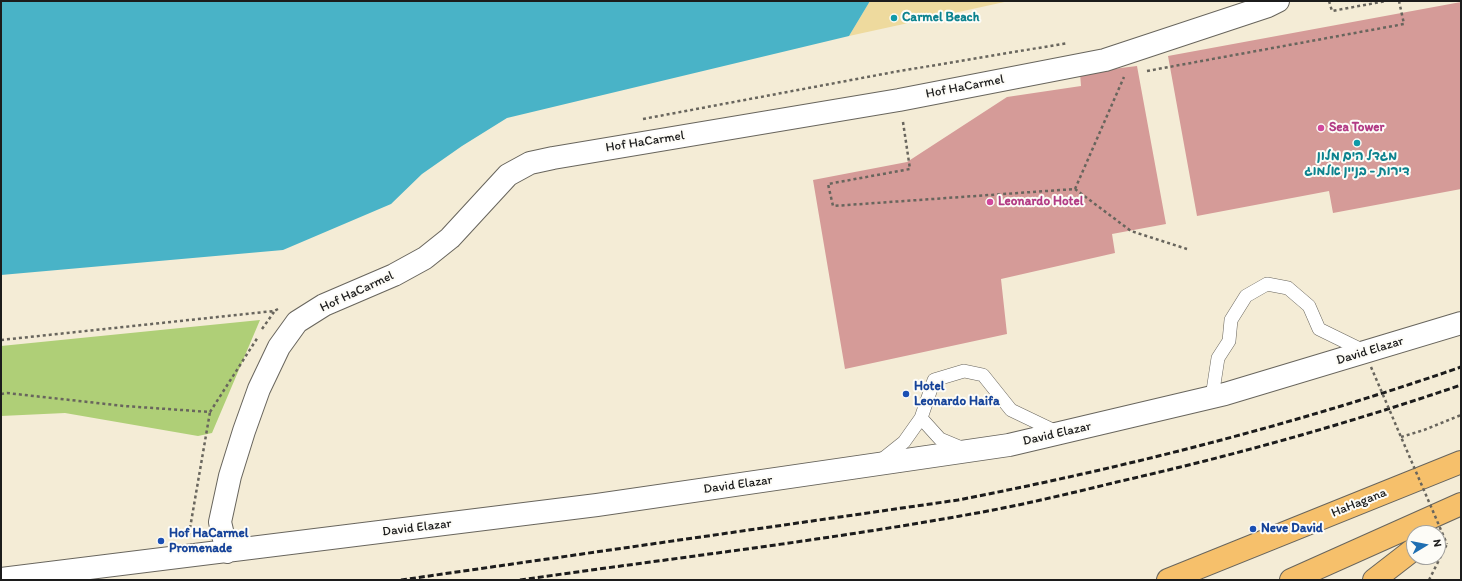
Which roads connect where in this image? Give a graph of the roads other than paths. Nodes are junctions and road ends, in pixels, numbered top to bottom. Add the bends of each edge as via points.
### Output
1 (1278, 1) edge
2 (1461, 323) edge
3 (1368, 359) junction
4 (1212, 397) junction
5 (922, 418) junction
6 (1059, 434) junction
7 (969, 451) junction
8 (1461, 462) edge
9 (876, 464) junction
10 (1461, 504) edge
11 (1461, 513) edge
12 (1445, 525) edge
13 (227, 552) junction
14 (1406, 555) edge
15 (1, 579) edge
16 (1168, 580) edge
17 (1291, 580) edge
18 (1374, 580) edge

1 - 13 street, Hof HaCarmel via 1105,60 899,100 530,163 508,175 450,238 425,258 394,275 324,305 297,322 283,340 259,389 230,476 220,522
2 - 3 street, David Elazar
3 - 4 street, David Elazar
3 - 4 lane via 1319,329 1309,306 1288,288 1267,284 1246,296 1231,320 1229,341 1218,358
4 - 6 street, David Elazar
5 - 6 lane via 934,380 964,371 983,375 1011,410
5 - 7 lane via 940,439
5 - 9 lane via 904,442
6 - 7 street, David Elazar
7 - 9 street, David Elazar
8 - 16 highway, HaHagana
9 - 13 street, David Elazar via 597,505
10 - 17 highway
11 - 12 highway
13 - 15 street, David Elazar
14 - 18 highway

